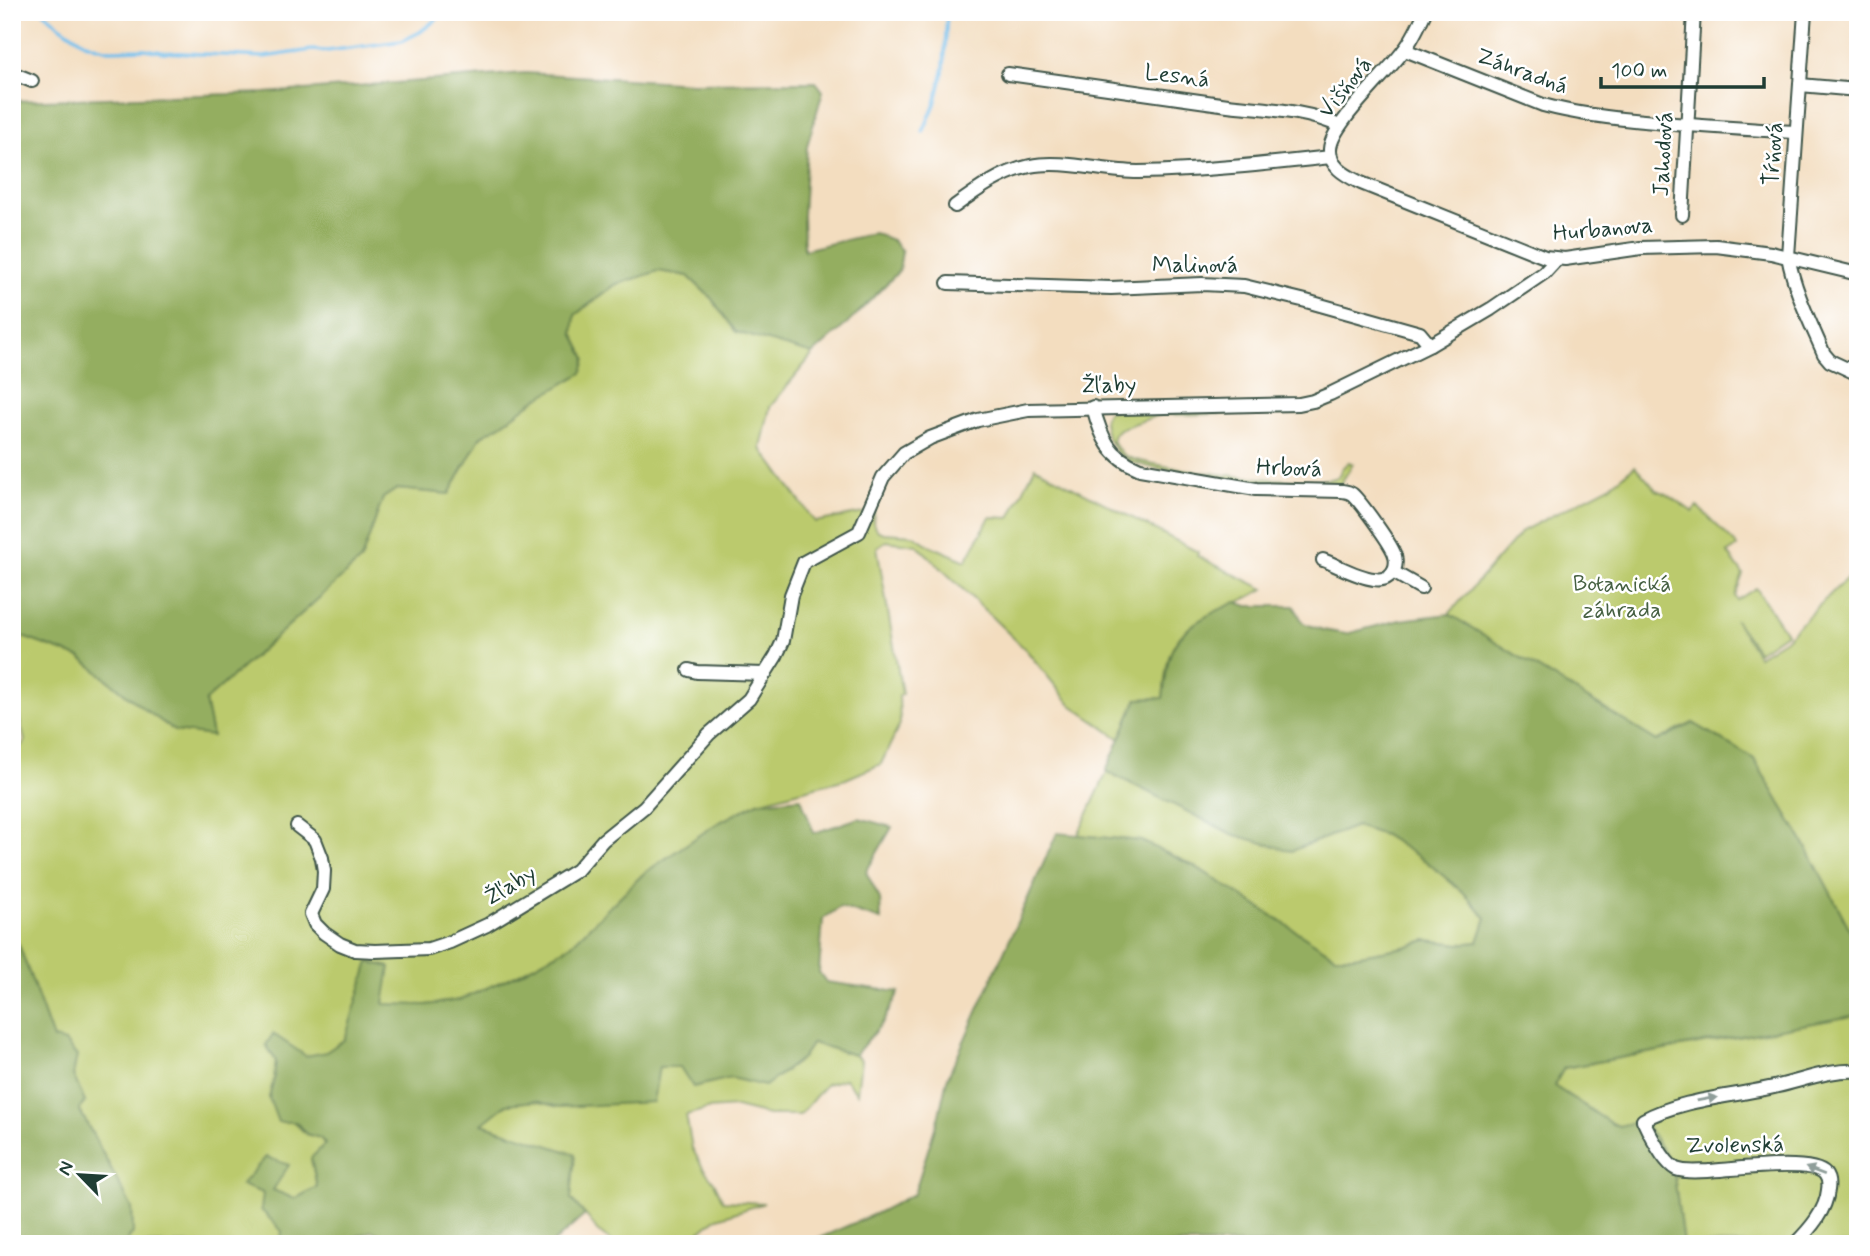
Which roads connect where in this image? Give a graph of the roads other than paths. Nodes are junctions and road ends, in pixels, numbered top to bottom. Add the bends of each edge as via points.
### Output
1 (1425, 12) edge
2 (1695, 12) edge
3 (1805, 12) edge
4 (1405, 50) junction
5 (12, 73) edge
6 (1008, 74) dead end
7 (32, 81) dead end
8 (1800, 85) junction
9 (1858, 90) edge
10 (1687, 125) junction
11 (1339, 126) junction
12 (1796, 132) junction
13 (1331, 157) junction
14 (955, 206) dead end
15 (1682, 215) dead end
16 (1788, 256) junction
17 (1557, 259) junction
18 (1858, 274) edge
19 (948, 283) dead end
20 (1430, 345) junction
21 (1858, 374) edge
22 (1093, 407) junction
23 (1323, 560) dead end
24 (1393, 572) junction
25 (1421, 589) dead end
26 (689, 670) dead end
27 (765, 674) junction
28 (297, 826) dead end
29 (1858, 1071) edge
30 (1795, 1244) edge

1 - 4 street, Višňová
2 - 10 street, Jahodová
3 - 8 street, Tŕňová
4 - 10 street, Záhradná via 1543,105 1602,117
4 - 11 street, Višňová
5 - 7 street
6 - 11 street, Lesná via 1293,113
8 - 9 street
8 - 12 street, Tŕňová
10 - 12 street, Záhradná
10 - 15 street, Jahodová
11 - 13 street, Višňová via 1329,149
12 - 16 street, Tŕňová
13 - 14 street via 1138,172 1035,165 992,181
13 - 17 street, Hurbanova via 1343,173 1361,183 1531,253
16 - 17 street, Hurbanova via 1683,245
16 - 18 street, Hurbanova
16 - 21 street, Tŕňová via 1824,354
17 - 20 street, Žľaby via 1544,273
19 - 20 street, Malinová via 1244,286 1420,333
20 - 22 street, Žľaby via 1306,403
22 - 24 street, Hrbová via 1112,451 1140,469 1256,489 1350,493 1395,553
22 - 27 street, Žľaby via 995,416 948,430 904,453 883,477 859,532 804,562 791,595 783,641
23 - 24 street via 1373,579 1384,579
24 - 25 street
26 - 27 street
27 - 28 street, Žľaby via 749,699 577,870 487,925 429,949 355,950 324,933 312,914 323,889 322,858 315,840
30 -> 29 street, Zvolenská via 1826,1203 1829,1184 1821,1171 1796,1165 1681,1170 1673,1167 1643,1120 1677,1105 1826,1073

